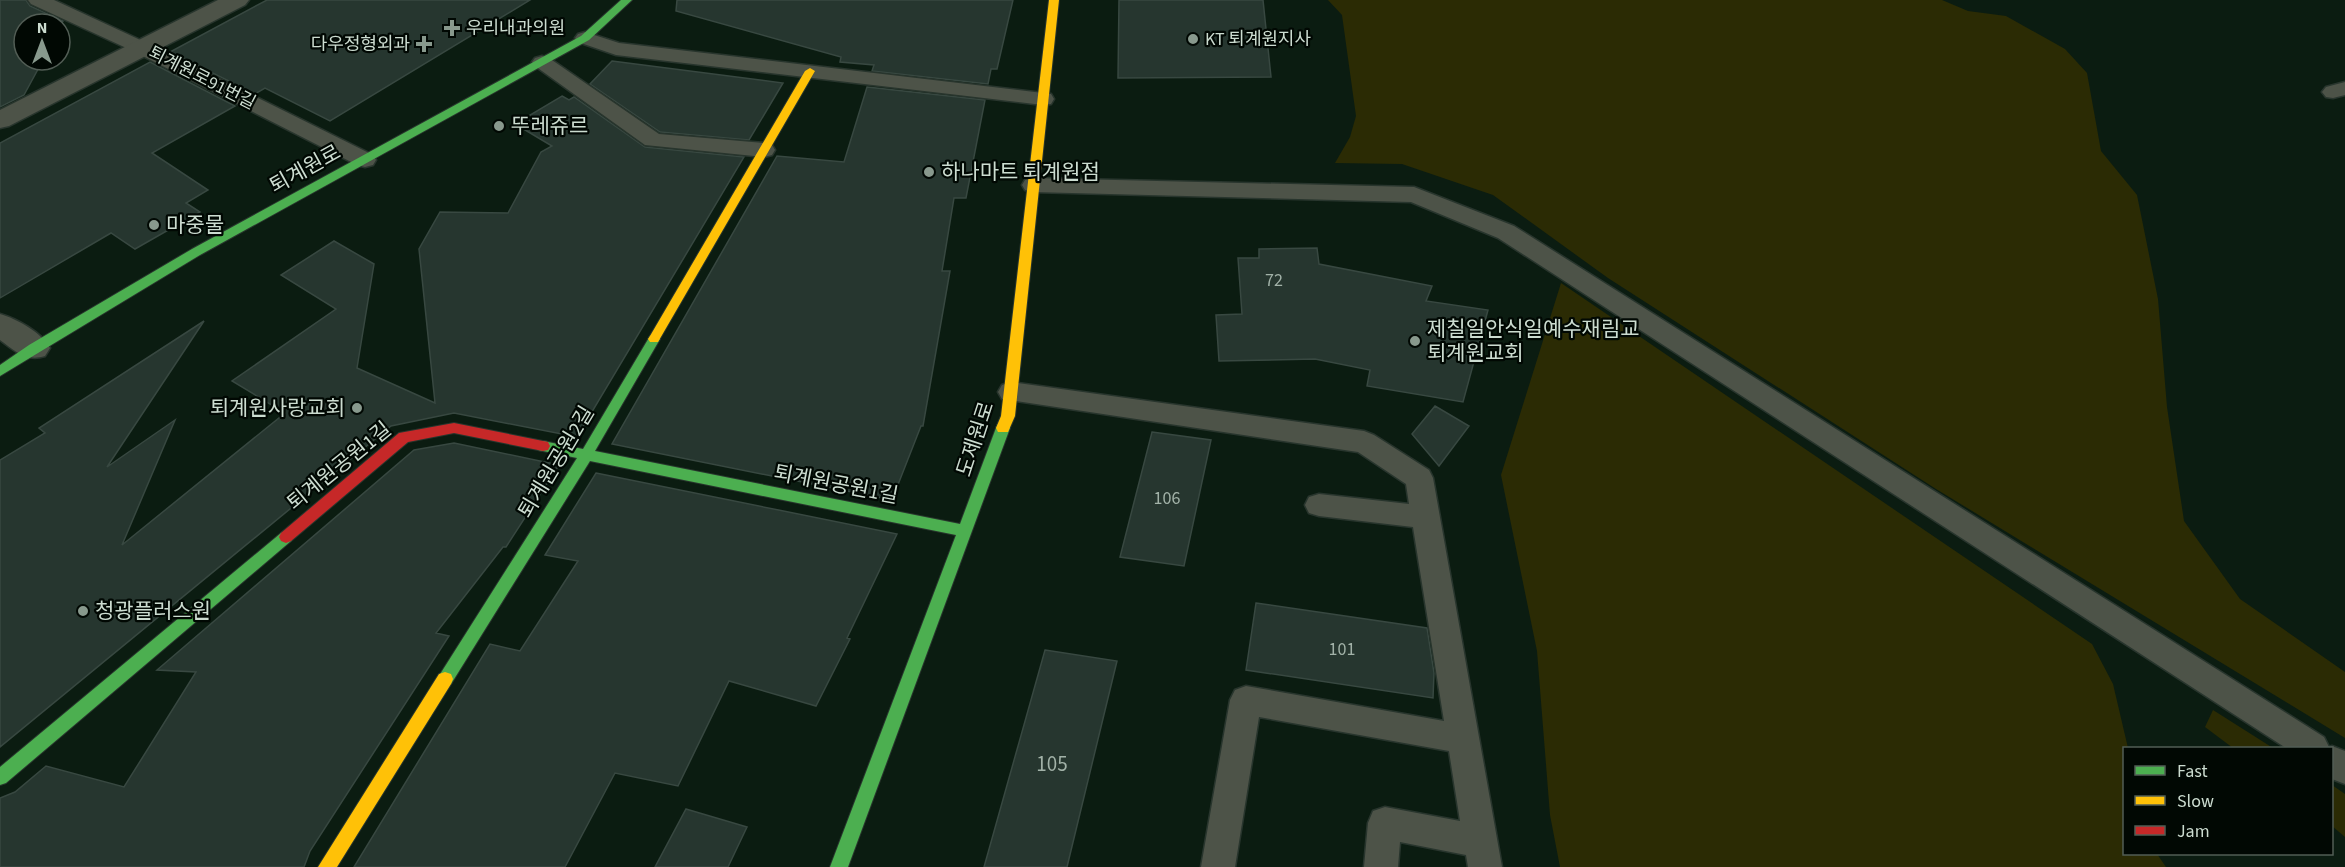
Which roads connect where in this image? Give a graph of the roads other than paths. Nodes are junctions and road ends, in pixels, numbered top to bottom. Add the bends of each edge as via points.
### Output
1 (38, 0) edge
2 (237, 0) edge
3 (627, 0) edge
4 (1054, 0) edge
5 (585, 38) junction
6 (142, 48) junction
7 (542, 62) junction
8 (810, 72) junction
9 (1043, 99) junction
10 (0, 120) edge
11 (764, 150) junction
12 (365, 160) junction
13 (1033, 185) junction
14 (0, 326) edge
15 (34, 348) junction
16 (0, 371) edge
17 (1011, 392) junction
18 (586, 455) junction
19 (1319, 505) dead end
20 (1425, 517) junction
21 (965, 531) junction
22 (1463, 739) junction
23 (2311, 747) edge
24 (0, 777) edge
25 (1483, 854) edge
26 (327, 867) edge
27 (839, 867) edge
28 (1218, 867) edge
29 (1382, 867) edge

1 - 6 lane, 퇴계원로91번길
2 - 6 street
3 - 5 street, 퇴계원로
4 - 9 street, 도제원로
5 - 7 street, 퇴계원로
5 - 8 lane via 616,49
6 - 10 street
6 - 12 lane, 퇴계원로91번길
7 - 11 lane via 653,140
7 - 12 street, 퇴계원로
8 - 9 lane
8 - 11 street, 퇴계원공원2길
9 - 13 street, 도제원로
11 - 18 street, 퇴계원공원2길
12 - 15 street, 퇴계원로 via 196,252
13 - 17 street, 도제원로
13 - 23 lane via 1414,195 1506,232
14 - 15 street
15 - 16 street, 퇴계원로
17 - 20 lane via 1364,442 1419,478
17 - 21 street, 도제원로 via 1008,416
18 - 21 street, 퇴계원공원1길
18 - 24 street, 퇴계원공원1길 via 454,428 404,437
18 - 26 street, 퇴계원공원2길
19 - 20 lane
20 - 22 lane
21 - 27 street, 도제원로
22 - 25 lane
22 - 28 lane via 1246,700
25 - 29 lane via 1385,823

